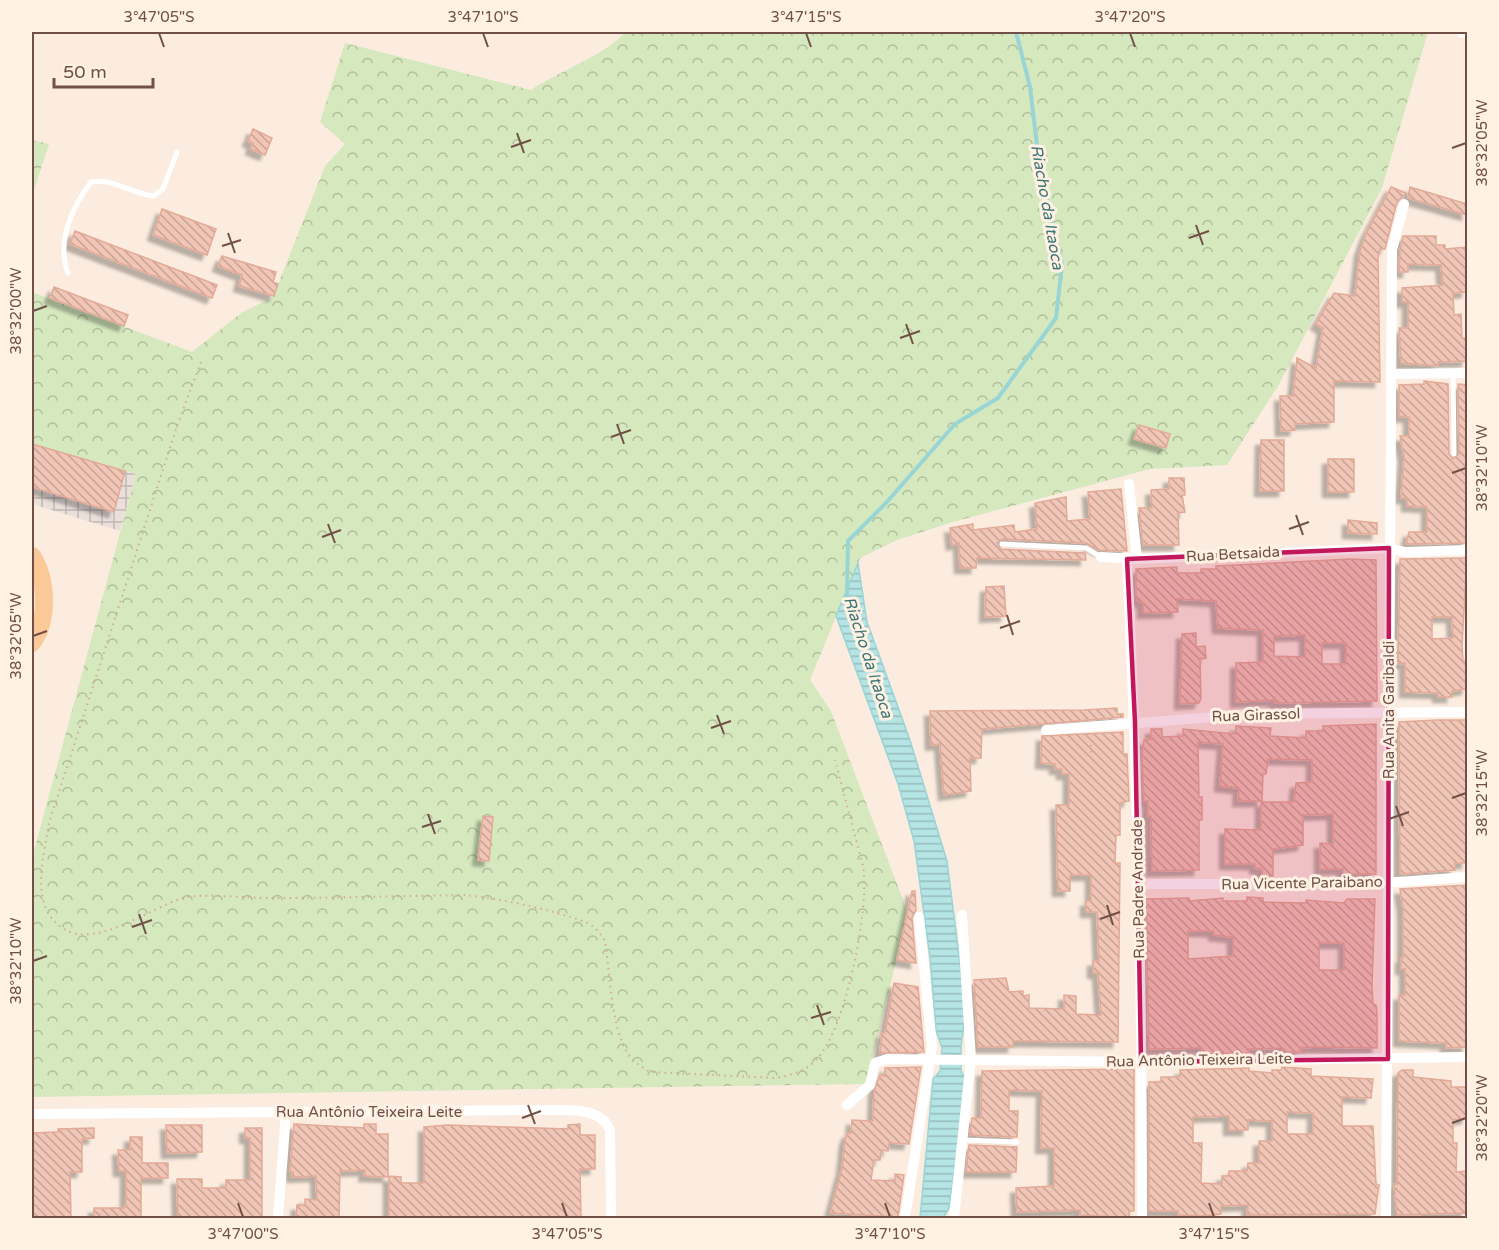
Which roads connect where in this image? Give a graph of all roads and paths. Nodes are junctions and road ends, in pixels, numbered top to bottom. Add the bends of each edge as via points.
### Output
1 (1461, 32) edge
2 (1467, 34) edge
3 (177, 152) dead end
4 (1404, 204) dead end
5 (68, 273) dead end
6 (201, 362) dead end
7 (1454, 373) junction
8 (1467, 373) edge
9 (1391, 374) junction
10 (1454, 454) dead end
11 (1129, 484) dead end
12 (1002, 544) dead end
13 (1389, 548) junction
14 (1467, 550) edge
15 (32, 556) edge
16 (1101, 556) joint
17 (1132, 559) junction
18 (32, 643) edge
19 (1390, 712) junction
20 (1467, 712) edge
21 (1135, 722) junction
22 (1089, 727) junction
23 (1046, 730) dead end
24 (835, 759) dead end
25 (1091, 762) dead end
26 (1467, 877) edge
27 (1389, 881) junction
28 (1137, 884) junction
29 (962, 915) dead end
30 (919, 917) dead end
31 (1467, 1057) edge
32 (967, 1059) junction
33 (1388, 1059) junction
34 (933, 1060) junction
35 (1141, 1062) junction
36 (847, 1105) dead end
37 (286, 1113) junction
38 (32, 1114) edge
39 (963, 1140) junction
40 (1017, 1142) dead end
41 (278, 1218) edge
42 (611, 1218) edge
43 (905, 1218) edge
44 (954, 1218) edge
45 (1142, 1218) edge
46 (1386, 1218) edge

1 - 2 street
3 - 5 lane via 163,189 154,196 139,195 102,180 91,182 70,220 62,250
4 - 9 street, Rua Anita Garibaldi via 1392,250
6 - 24 path via 49,823 43,898 51,916 65,930 84,936 106,931 185,897 465,895 502,899 585,922 600,933 605,941 618,1028 629,1056 639,1066 650,1071 787,1076 807,1068 828,1043 865,912 863,866
7 - 8 street
7 - 9 street
7 - 10 lane
9 - 13 street, Rua Anita Garibaldi
11 - 17 street, Rua Padre Andrade
12 - 16 lane, Rua Betsaida via 1086,548
13 - 14 street, Rua Betsaida via 1405,552
13 - 17 street, Rua Betsaida
13 - 19 street, Rua Anita Garibaldi
15 - 18 main road via 43,593 44,613
16 - 17 street, Rua Betsaida
17 - 21 street, Rua Padre Andrade
19 - 20 street, Rua Girassol
19 - 21 street, Rua Girassol via 1254,714
19 - 27 street, Rua Anita Garibaldi
21 - 22 street, Rua Girassol
21 - 28 street, Rua Padre Andrade
22 - 23 street, Rua Girassol
22 - 25 path
26 - 27 street, Rua Vicente Paraibano
27 - 28 street, Rua Vicente Paraibano via 1369,885
27 - 33 street, Rua Anita Garibaldi
28 - 35 street, Rua Padre Andrade
29 - 32 street
30 - 34 street
31 - 33 street, Rua Antônio Teixeira Leite
32 - 34 street, Rua Antônio Teixeira Leite
32 - 35 street, Rua Antônio Teixeira Leite
32 - 39 street
33 - 35 street, Rua Antônio Teixeira Leite
33 - 46 street, Rua Anita Garibaldi
34 - 36 street, Rua Antônio Teixeira Leite via 877,1061 870,1085
34 - 43 street
35 - 45 street, Rua Padre Andrade
37 - 38 street, Rua Antônio Teixeira Leite
37 - 41 street
37 - 42 street, Rua Antônio Teixeira Leite via 541,1110 596,1114 610,1130
39 - 40 lane
39 - 44 street

